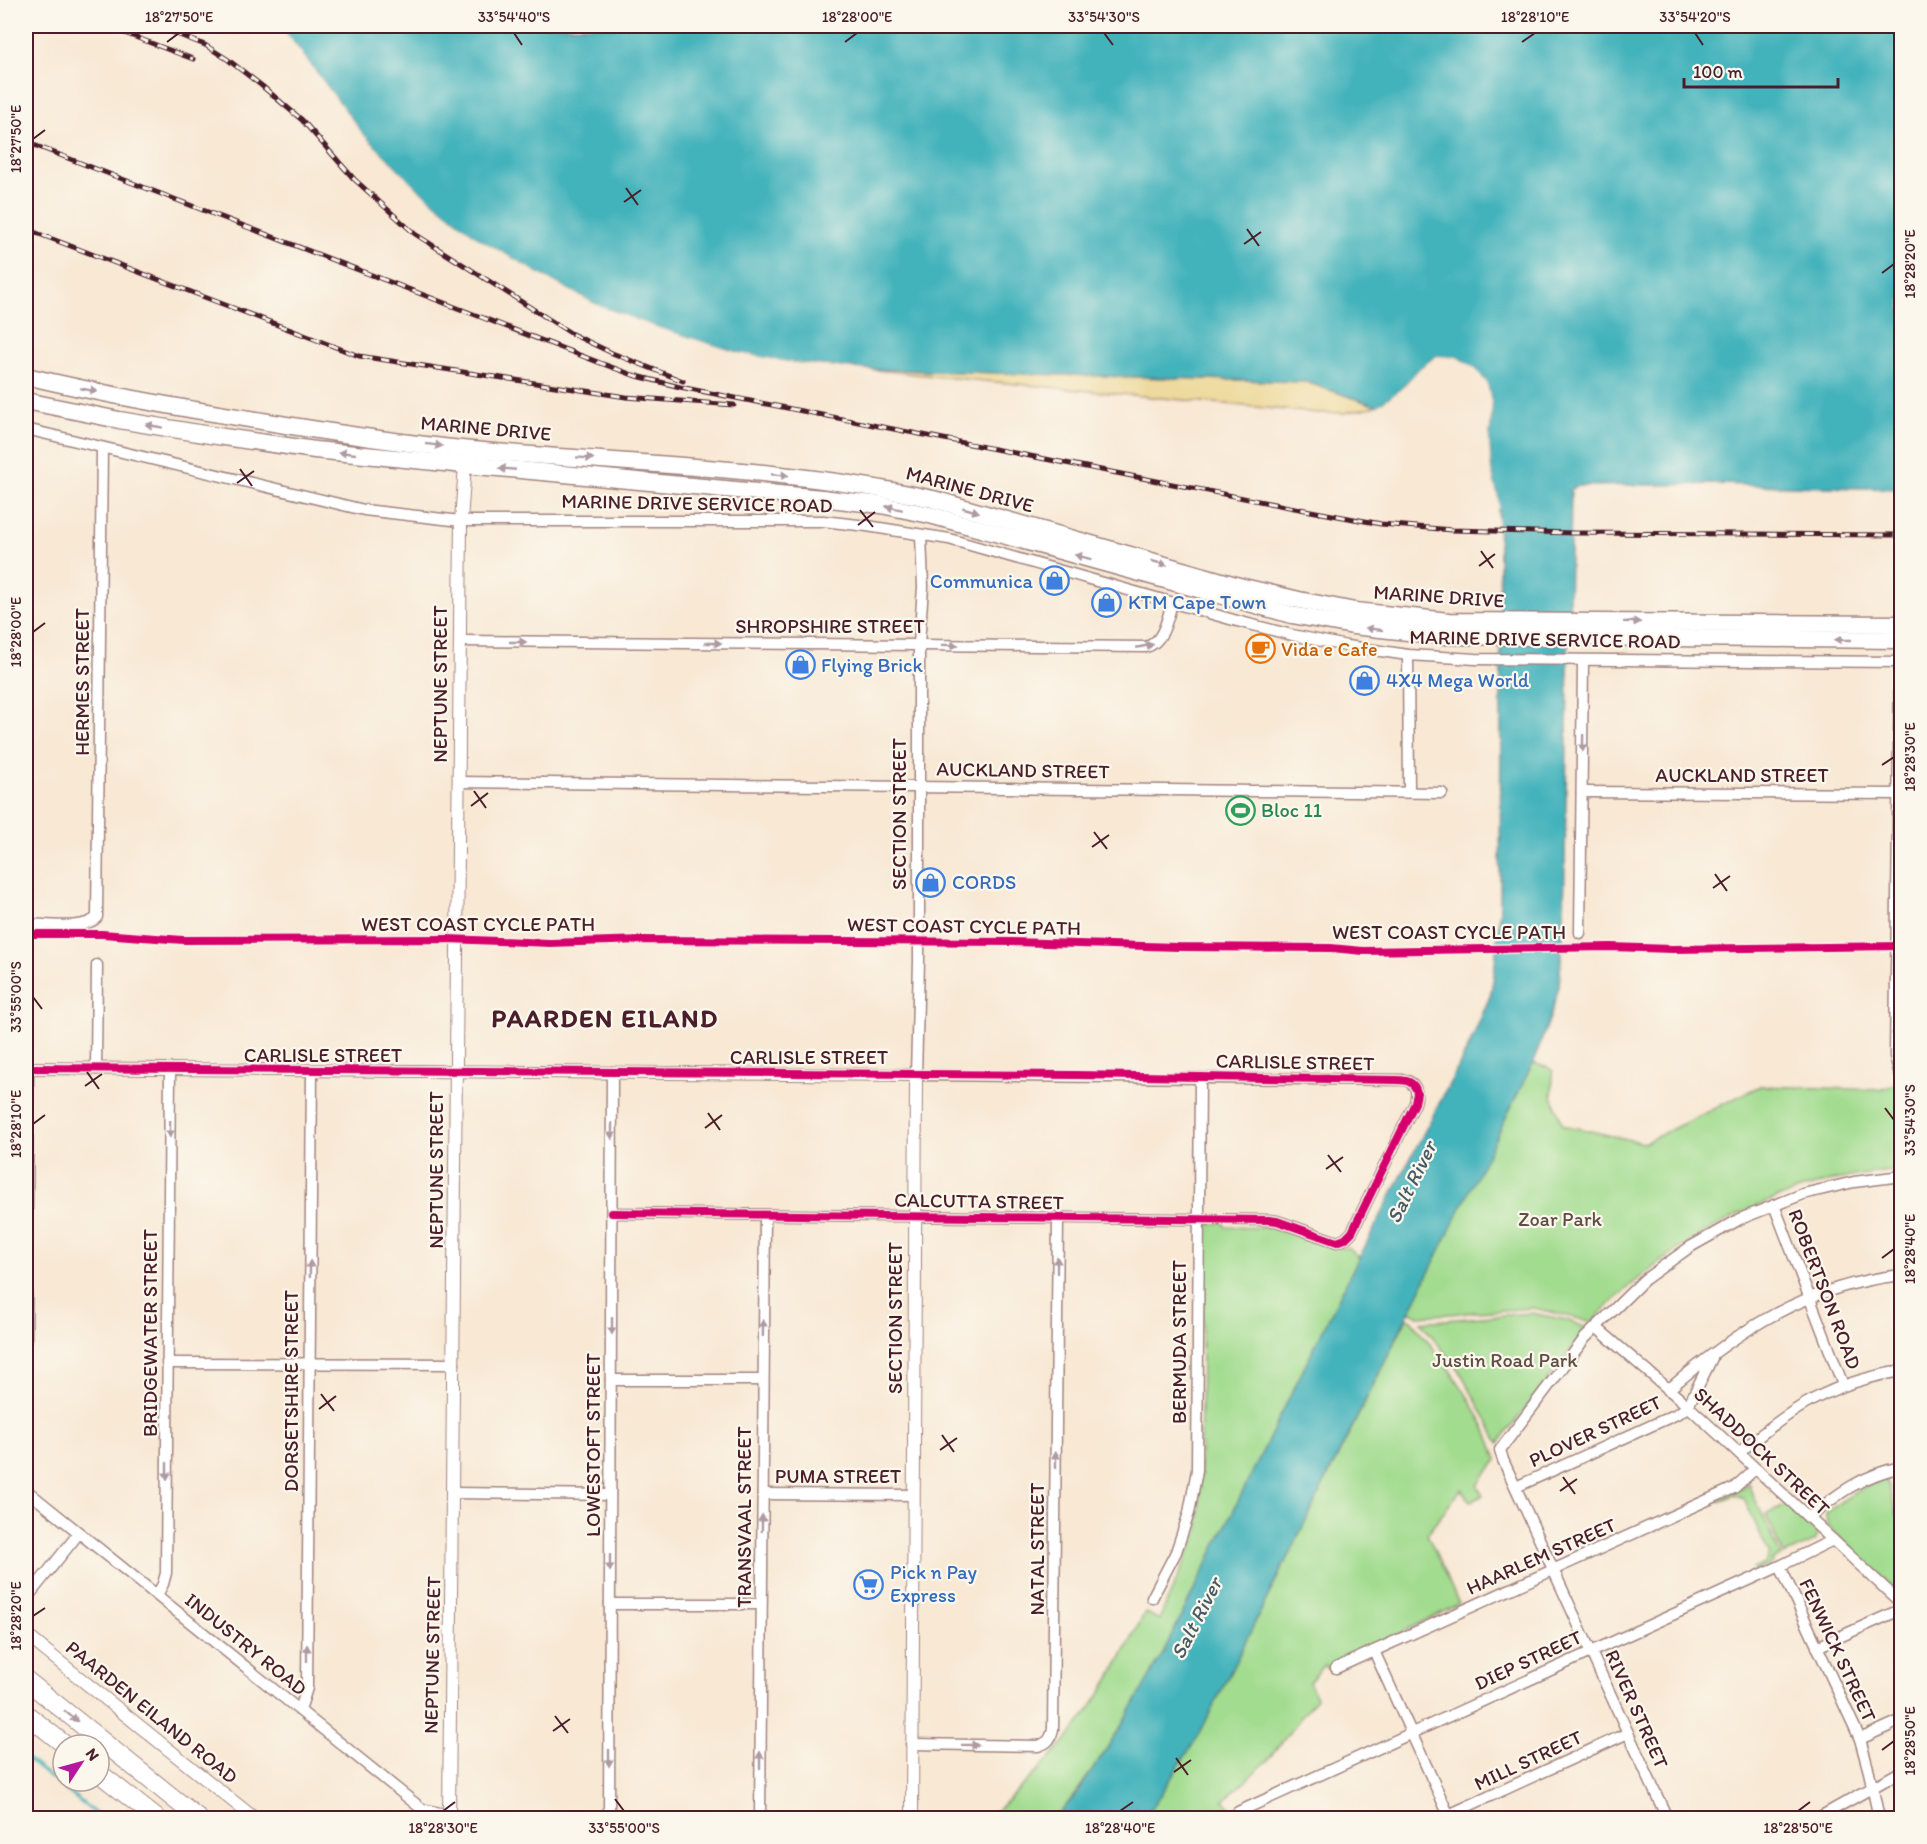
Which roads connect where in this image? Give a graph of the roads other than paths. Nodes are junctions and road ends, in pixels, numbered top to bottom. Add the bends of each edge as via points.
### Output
1 (26, 376) edge
2 (26, 400) edge
3 (26, 429) edge
4 (102, 448) junction
5 (467, 458) junction
6 (461, 520) junction
7 (921, 535) junction
8 (1172, 603) junction
9 (1902, 624) edge
10 (1574, 629) junction
11 (1902, 640) edge
12 (459, 641) junction
13 (919, 644) junction
14 (1408, 655) junction
15 (1584, 660) junction
16 (1901, 662) edge
17 (459, 782) junction
18 (919, 787) junction
19 (1409, 792) junction
20 (1582, 792) junction
21 (1442, 793) dead end
22 (1900, 794) edge
23 (26, 924) edge
24 (1580, 933) dead end
25 (97, 965) dead end
26 (27, 1068) edge
27 (96, 1069) junction
28 (170, 1070) junction
29 (312, 1071) junction
30 (456, 1071) junction
31 (1900, 1071) edge
32 (612, 1072) junction
33 (916, 1075) junction
34 (1200, 1078) junction
35 (1902, 1176) edge
36 (1774, 1205) junction
37 (612, 1214) junction
38 (765, 1216) junction
39 (915, 1216) junction
40 (1058, 1218) junction
41 (1198, 1218) junction
42 (1342, 1241) joint
43 (1902, 1275) edge
44 (1809, 1298) junction
45 (1596, 1327) junction
46 (26, 1339) edge
47 (1714, 1355) junction
48 (167, 1363) junction
49 (309, 1364) junction
50 (454, 1364) junction
51 (1902, 1371) edge
52 (611, 1380) junction
53 (763, 1380) junction
54 (1842, 1385) junction
55 (1668, 1390) junction
56 (1688, 1406) junction
57 (1739, 1453) junction
58 (1902, 1467) edge
59 (1755, 1469) junction
60 (1516, 1487) junction
61 (26, 1490) edge
62 (452, 1493) junction
63 (763, 1494) junction
64 (610, 1495) junction
65 (914, 1495) junction
66 (1809, 1518) junction
67 (79, 1533) junction
68 (1833, 1540) junction
69 (1780, 1566) junction
70 (1554, 1570) junction
71 (157, 1595) junction
72 (1152, 1598) dead end
73 (26, 1599) edge
74 (610, 1604) junction
75 (761, 1604) junction
76 (1902, 1604) edge
77 (1902, 1609) edge
78 (26, 1635) edge
79 (1817, 1647) junction
80 (1374, 1651) junction
81 (1591, 1651) junction
82 (1336, 1668) dead end
83 (26, 1680) edge
84 (300, 1710) junction
85 (26, 1714) edge
86 (1902, 1720) edge
87 (1412, 1733) junction
88 (1628, 1733) junction
89 (51, 1734) edge
90 (1860, 1739) junction
91 (911, 1744) junction
92 (1902, 1771) edge
93 (111, 1782) edge
94 (1872, 1788) junction
95 (1238, 1812) dead end
96 (449, 1816) edge
97 (912, 1817) edge
98 (156, 1818) edge
99 (198, 1818) edge
100 (254, 1818) edge
101 (609, 1818) edge
102 (760, 1818) edge
103 (1447, 1818) edge
104 (1667, 1818) edge
105 (1818, 1818) edge
106 (1879, 1818) edge

1 -> 5 main road, MARINE DRIVE
5 -> 2 main road, MARINE DRIVE via 315,450 119,420
3 - 4 street, MARINE DRIVE SERVICE ROAD
4 - 6 street, MARINE DRIVE SERVICE ROAD via 364,510
4 - 23 street, HERMES STREET via 97,917 78,925
5 - 6 street, NEPTUNE STREET
5 - 10 main road, MARINE DRIVE via 768,474 882,488 1299,600 1355,611 1449,621 1476,629
6 - 7 street, MARINE DRIVE SERVICE ROAD via 823,520
6 - 12 street, NEPTUNE STREET
7 - 8 street, MARINE DRIVE SERVICE ROAD via 949,539
7 - 13 street, SECTION STREET
13 -> 8 street, SHROPSHIRE STREET via 1146,647 1158,641
8 - 14 street, MARINE DRIVE SERVICE ROAD via 1292,635
10 -> 9 main road, MARINE DRIVE
11 -> 10 main road, MARINE DRIVE
12 -> 13 street, SHROPSHIRE STREET
12 - 17 street, NEPTUNE STREET
13 - 18 street, SECTION STREET
14 - 15 street, MARINE DRIVE SERVICE ROAD
14 - 19 street
15 - 16 street, MARINE DRIVE SERVICE ROAD
15 -> 20 street
16 - 22 street
17 - 18 street, AUCKLAND STREET
17 - 30 street, NEPTUNE STREET
18 - 19 street, AUCKLAND STREET
18 - 33 street, SECTION STREET
19 - 21 street, AUCKLAND STREET
20 - 22 street, AUCKLAND STREET
20 - 24 street
22 - 31 street via 1894,1056
25 - 27 street
26 - 27 street, CARLISLE STREET
26 - 46 street
27 - 28 street, CARLISLE STREET
28 - 29 street, CARLISLE STREET
28 -> 48 street, BRIDGEWATER STREET
29 - 30 street, CARLISLE STREET
49 -> 29 street, DORSETSHIRE STREET
30 - 32 street, CARLISLE STREET
30 - 50 street, NEPTUNE STREET
32 - 33 street, CARLISLE STREET
32 -> 37 street, LOWESTOFT STREET
33 - 34 street, CARLISLE STREET
33 - 39 street, SECTION STREET
34 - 41 street, BERMUDA STREET
34 - 42 street, CARLISLE STREET via 1397,1080 1409,1081 1414,1086 1415,1103 1352,1232
35 - 36 street via 1832,1186
36 - 44 street, ROBERTSON ROAD
36 - 45 street via 1690,1247 1644,1280
37 - 38 street, CALCUTTA STREET
37 -> 52 street, LOWESTOFT STREET
38 - 39 street, CALCUTTA STREET
53 -> 38 street, TRANSVAAL STREET
39 - 40 street, CALCUTTA STREET
39 - 65 street, SECTION STREET
40 - 41 street, CALCUTTA STREET
91 -> 40 street, NATAL STREET via 1038,1746 1052,1737
41 - 42 street, CALCUTTA STREET via 1277,1221 1335,1242
41 - 72 street, BERMUDA STREET via 1197,1470 1176,1552
43 - 44 street via 1851,1284
44 - 47 street via 1753,1325
44 - 54 street, ROBERTSON ROAD
45 - 55 street, SHADDOCK STREET
45 - 60 street, RIVER STREET via 1500,1450
47 - 55 street
47 - 56 street
48 - 49 street
48 -> 71 street, BRIDGEWATER STREET via 166,1573
49 - 50 street
84 -> 49 street, DORSETSHIRE STREET via 307,1688
50 - 62 street, NEPTUNE STREET
51 - 54 street
52 - 53 street
52 - 64 street, LOWESTOFT STREET
53 - 63 street, TRANSVAAL STREET
54 - 57 street via 1788,1414
55 - 56 street, SHADDOCK STREET
56 - 57 street, SHADDOCK STREET
56 - 60 street, PLOVER STREET via 1669,1419
57 - 59 street, SHADDOCK STREET
58 - 66 street via 1851,1486
59 - 66 street, SHADDOCK STREET
59 - 70 street, HAARLEM STREET via 1734,1488
60 - 70 street, RIVER STREET
61 - 67 street, INDUSTRY ROAD
62 - 64 street
62 - 96 street, NEPTUNE STREET
63 - 65 street, PUMA STREET
75 -> 63 street, TRANSVAAL STREET
64 -> 74 street, LOWESTOFT STREET
65 - 91 street, SECTION STREET
66 - 68 street, SHADDOCK STREET
67 - 71 street, INDUSTRY ROAD
67 - 73 street
68 - 69 street, DIEP STREET
68 - 76 street, SHADDOCK STREET
69 - 79 street, FENWICK STREET
69 - 81 street, DIEP STREET
70 - 80 street, HAARLEM STREET
70 - 81 street, RIVER STREET
71 - 84 street, INDUSTRY ROAD
74 - 75 street
74 -> 101 street, LOWESTOFT STREET
102 -> 75 street, TRANSVAAL STREET
77 - 79 street
78 - 100 street, PAARDEN EILAND ROAD
79 - 90 street, FENWICK STREET
80 - 82 street, HAARLEM STREET
80 - 87 street
81 - 87 street, DIEP STREET
81 - 88 street, RIVER STREET
83 -> 99 highway
84 - 96 street, INDUSTRY ROAD via 422,1809
85 - 89 highway
86 - 90 street
87 - 95 street, DIEP STREET
87 - 103 street
88 - 103 street, MILL STREET
88 - 104 street, RIVER STREET
90 - 94 street, FENWICK STREET
91 - 97 street, SECTION STREET
92 - 94 street
93 - 98 highway
94 - 105 street
94 - 106 street, FENWICK STREET

